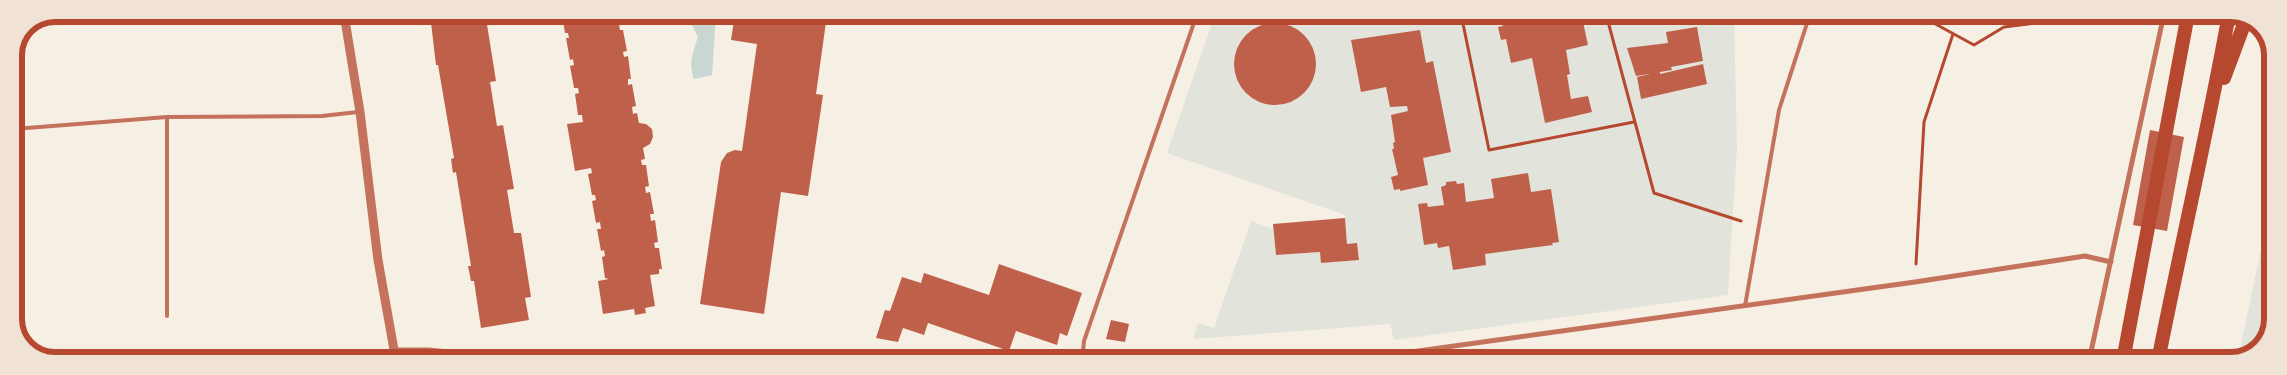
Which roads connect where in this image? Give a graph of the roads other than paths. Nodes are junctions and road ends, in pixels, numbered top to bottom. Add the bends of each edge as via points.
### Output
1 (345, 23) edge
2 (1194, 23) edge
3 (1807, 23) edge
4 (2162, 23) edge
5 (2186, 23) edge
6 (2227, 23) edge
7 (2244, 25) edge
8 (360, 112) junction
9 (2211, 114) junction
10 (166, 117) junction
11 (23, 128) edge
12 (2111, 262) junction
13 (1745, 306) junction
14 (167, 316) dead end
15 (394, 350) joint
16 (448, 352) edge
17 (1083, 352) edge
18 (1411, 352) edge
19 (2092, 352) edge
20 (2125, 352) edge
21 (2160, 352) edge

1 - 8 street
2 - 17 lane
3 - 13 lane via 1779,110
4 - 12 street
5 - 20 highway
6 - 9 highway
7 - 9 highway
8 - 10 lane via 322,116
8 - 15 street via 378,260
9 - 21 highway
10 - 11 lane
10 - 14 lane
12 - 13 street via 2085,256
12 - 19 street
13 - 18 street
15 - 16 street

